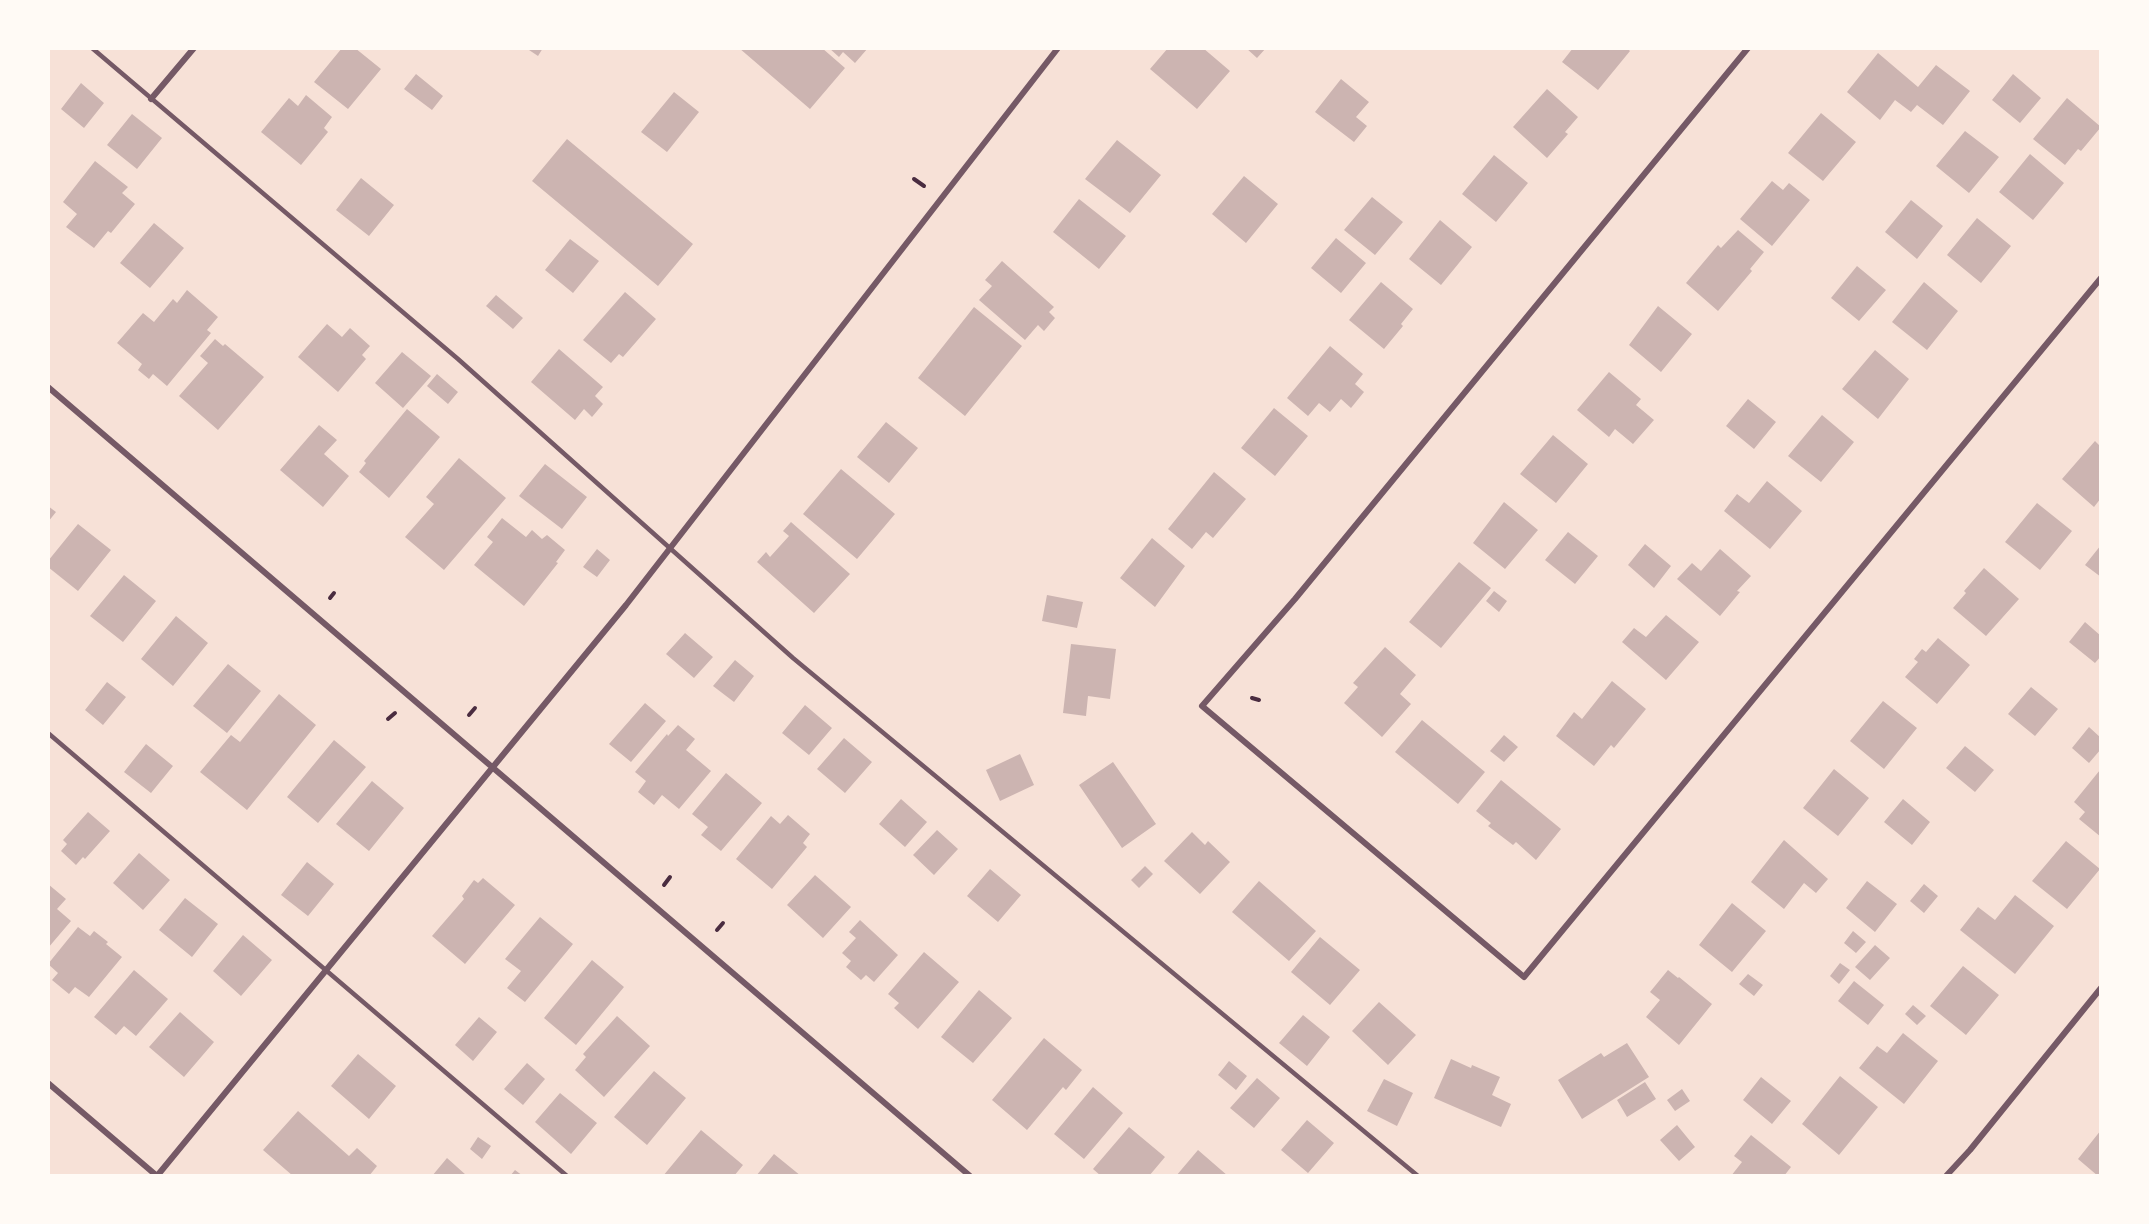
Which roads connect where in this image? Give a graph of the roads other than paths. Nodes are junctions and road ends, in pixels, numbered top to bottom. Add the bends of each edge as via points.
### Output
1 (92, 48) edge
2 (194, 48) edge
3 (1058, 48) edge
4 (1748, 48) edge
5 (151, 99) junction
6 (2101, 278) edge
7 (48, 387) edge
8 (669, 549) junction
9 (48, 733) edge
10 (494, 768) junction
11 (326, 971) junction
12 (2101, 988) edge
13 (48, 1083) edge
14 (157, 1176) edge
15 (567, 1176) edge
16 (970, 1176) edge
17 (1418, 1176) edge
18 (1946, 1176) edge

1 - 5 lane
2 - 5 street
3 - 8 street
4 - 6 street via 1295,600 1202,706 1524,977
5 - 8 lane via 458,359
7 - 10 street
8 - 10 street
8 - 17 lane via 793,658
9 - 11 lane
10 - 11 street
10 - 16 street
11 - 14 street
11 - 15 lane
12 - 18 street
13 - 14 street

